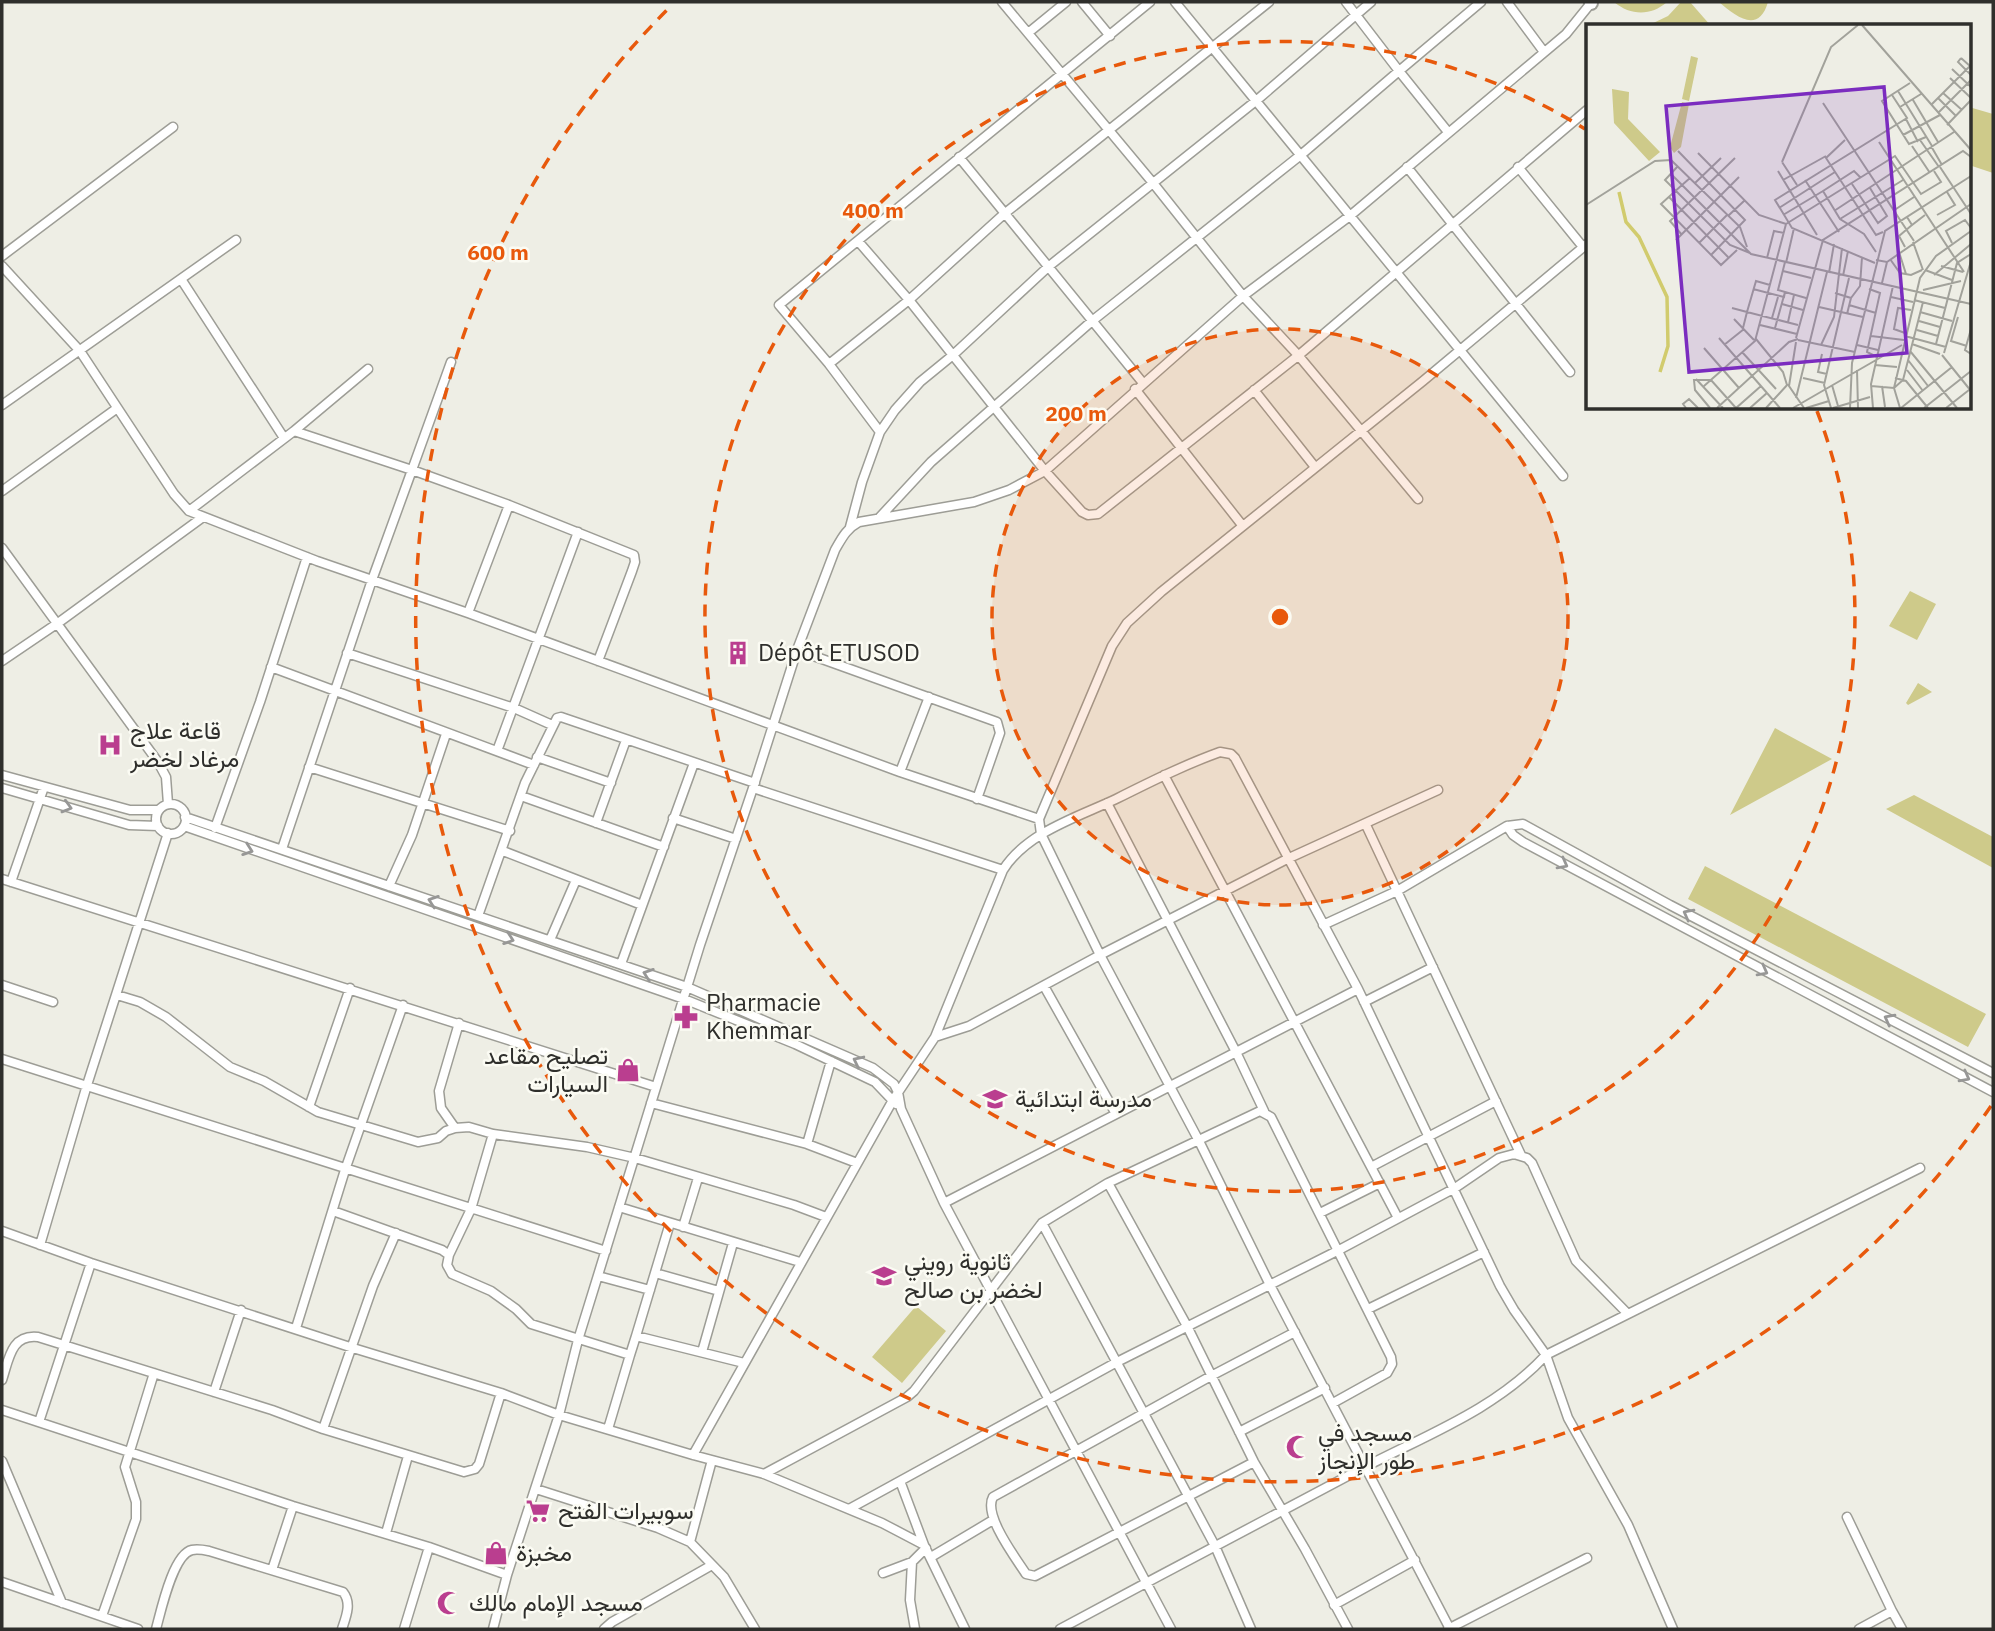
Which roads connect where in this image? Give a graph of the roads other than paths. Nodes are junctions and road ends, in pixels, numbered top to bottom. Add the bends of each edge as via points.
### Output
1 (1002, 2) edge
2 (1066, 2) edge
3 (1082, 2) edge
4 (1150, 2) edge
5 (1175, 2) edge
6 (1269, 2) edge
7 (1346, 2) edge
8 (1371, 2) edge
9 (1481, 2) edge
10 (1507, 2) edge
11 (1591, 2) edge
12 (1356, 14) junction
13 (1028, 33) junction
14 (1110, 36) junction
15 (1213, 48) junction
16 (1544, 52) junction
17 (1399, 71) junction
18 (1063, 75) junction
19 (1257, 100) junction
20 (1586, 111) edge
21 (173, 127) dead end
22 (1110, 130) junction
23 (1448, 132) junction
24 (1301, 154) junction
25 (959, 157) junction
26 (1407, 167) junction
27 (1518, 167) junction
28 (1153, 183) junction
29 (1004, 214) junction
30 (1351, 215) junction
31 (1454, 224) junction
32 (1195, 237) junction
33 (236, 240) dead end
34 (858, 241) junction
35 (1585, 245) edge
36 (2, 256) edge
37 (2, 266) edge
38 (1048, 267) junction
39 (1397, 272) junction
40 (181, 279) junction
41 (1242, 296) junction
42 (909, 300) junction
43 (1517, 303) junction
44 (1092, 321) junction
45 (1461, 349) junction
46 (80, 351) junction
47 (953, 355) junction
48 (1298, 355) junction
49 (451, 362) dead end
50 (829, 364) junction
51 (368, 369) dead end
52 (1570, 372) dead end
53 (1143, 383) junction
54 (1135, 389) junction
55 (1254, 390) junction
56 (2, 405) edge
57 (995, 408) junction
58 (116, 409) junction
59 (294, 430) junction
60 (1361, 431) junction
61 (880, 432) junction
62 (284, 438) junction
63 (1180, 447) junction
64 (1315, 467) junction
65 (412, 470) junction
66 (1045, 471) junction
67 (1563, 476) dead end
68 (2, 491) edge
69 (1418, 499) dead end
70 (509, 505) junction
71 (189, 510) junction
72 (203, 517) junction
73 (880, 517) junction
74 (1242, 525) junction
75 (850, 527) junction
76 (578, 532) junction
77 (2, 548) edge
78 (307, 557) junction
79 (372, 580) junction
80 (468, 613) junction
81 (58, 623) junction
82 (538, 639) junction
83 (797, 650) junction
84 (347, 653) junction
85 (2, 661) edge
86 (598, 661) junction
87 (271, 667) junction
88 (335, 692) junction
89 (929, 697) junction
90 (514, 708) junction
91 (552, 725) junction
92 (772, 725) junction
93 (446, 734) junction
94 (626, 740) junction
95 (535, 761) junction
96 (694, 763) junction
97 (309, 767) junction
98 (900, 772) junction
99 (2, 775) edge
100 (1164, 775) junction
101 (611, 783) junction
102 (754, 786) junction
103 (44, 787) junction
104 (2, 788) edge
105 (1438, 790) dead end
106 (521, 796) junction
107 (40, 799) junction
108 (977, 799) junction
109 (423, 803) junction
110 (1107, 803) junction
111 (168, 804) junction
112 (159, 810) junction
113 (673, 818) junction
114 (1039, 819) junction
115 (184, 821) junction
116 (596, 823) junction
117 (1366, 825) junction
118 (1507, 826) junction
119 (158, 827) junction
120 (215, 828) junction
121 (510, 831) junction
122 (168, 834) junction
123 (1041, 834) junction
124 (736, 839) junction
125 (664, 847) junction
126 (282, 849) junction
127 (503, 851) junction
128 (1287, 859) junction
129 (1003, 870) junction
130 (576, 880) junction
131 (6, 881) edge
132 (389, 886) junction
133 (1225, 891) junction
134 (1397, 891) junction
135 (642, 905) junction
136 (478, 916) junction
137 (1168, 920) junction
138 (139, 922) junction
139 (1323, 925) junction
140 (550, 940) junction
141 (1100, 955) junction
142 (621, 964) junction
143 (1433, 967) junction
144 (2, 985) edge
145 (1044, 986) junction
146 (687, 987) junction
147 (350, 988) junction
148 (1358, 989) junction
149 (117, 995) junction
150 (684, 999) junction
151 (53, 1002) dead end
152 (1364, 1002) junction
153 (402, 1005) junction
154 (1295, 1021) junction
155 (459, 1023) junction
156 (935, 1037) junction
157 (1236, 1052) junction
158 (2, 1059) edge
159 (831, 1061) junction
160 (1993, 1073) edge
161 (88, 1085) junction
162 (656, 1087) junction
163 (1170, 1087) junction
164 (1993, 1092) edge
165 (895, 1096) junction
166 (1496, 1101) junction
167 (651, 1102) junction
168 (309, 1107) junction
169 (1264, 1111) junction
170 (1115, 1114) junction
171 (361, 1125) junction
172 (456, 1128) junction
173 (493, 1133) junction
174 (1430, 1138) junction
175 (1199, 1141) junction
176 (807, 1144) junction
177 (1521, 1155) junction
178 (635, 1158) junction
179 (857, 1163) junction
180 (1371, 1167) junction
181 (1920, 1168) dead end
182 (345, 1170) junction
183 (698, 1178) junction
184 (1108, 1183) junction
185 (1380, 1183) junction
186 (1455, 1188) junction
187 (944, 1203) junction
188 (619, 1207) junction
189 (471, 1209) junction
190 (333, 1210) junction
191 (1320, 1213) junction
192 (826, 1217) junction
193 (1398, 1218) junction
194 (670, 1223) junction
195 (1042, 1223) junction
196 (683, 1227) junction
197 (2, 1231) edge
198 (396, 1233) junction
199 (733, 1243) junction
200 (40, 1245) junction
201 (1339, 1250) junction
202 (606, 1251) junction
203 (1484, 1252) junction
204 (449, 1255) junction
205 (800, 1262) junction
206 (91, 1263) junction
207 (655, 1273) junction
208 (598, 1276) junction
209 (1270, 1285) junction
210 (650, 1290) junction
211 (719, 1292) junction
212 (991, 1292) junction
213 (1368, 1309) junction
214 (241, 1310) junction
215 (1627, 1313) junction
216 (1187, 1326) junction
217 (296, 1328) junction
218 (1295, 1332) junction
219 (636, 1336) junction
220 (578, 1340) junction
221 (65, 1344) junction
222 (353, 1348) junction
223 (702, 1352) junction
224 (629, 1355) junction
225 (1546, 1355) junction
226 (1117, 1362) junction
227 (744, 1363) junction
228 (154, 1373) junction
229 (1211, 1376) junction
230 (2, 1380) edge
231 (1325, 1388) junction
232 (214, 1392) junction
233 (501, 1393) junction
234 (1048, 1399) junction
235 (1333, 1403) junction
236 (2, 1410) edge
237 (1144, 1413) junction
238 (559, 1415) junction
239 (39, 1422) junction
240 (323, 1429) junction
241 (608, 1429) junction
242 (1239, 1432) junction
243 (1076, 1451) junction
244 (129, 1452) junction
245 (693, 1455) junction
246 (408, 1456) junction
247 (712, 1460) junction
248 (2, 1461) edge
249 (1254, 1462) junction
250 (1366, 1466) junction
251 (764, 1474) junction
252 (900, 1481) junction
253 (536, 1489) junction
254 (1188, 1497) junction
255 (293, 1506) junction
256 (849, 1509) junction
257 (1281, 1511) junction
258 (1847, 1517) dead end
259 (993, 1520) junction
260 (1119, 1531) junction
261 (386, 1533) junction
262 (691, 1542) junction
263 (1215, 1546) junction
264 (429, 1547) junction
265 (925, 1547) junction
266 (931, 1557) junction
267 (1587, 1558) dead end
268 (1415, 1560) junction
269 (912, 1562) junction
270 (712, 1564) junction
271 (272, 1570) junction
272 (883, 1573) dead end
273 (507, 1575) junction
274 (2, 1582) edge
275 (1146, 1583) junction
276 (62, 1603) junction
277 (1334, 1605) junction
278 (1892, 1611) junction
279 (102, 1616) junction
280 (1071, 1627) edge
281 (133, 1629) edge
282 (156, 1629) edge
283 (342, 1629) edge
284 (404, 1629) edge
285 (493, 1629) edge
286 (604, 1629) edge
287 (755, 1629) edge
288 (915, 1629) edge
289 (965, 1629) edge
290 (1060, 1629) edge
291 (1171, 1629) edge
292 (1251, 1629) edge
293 (1348, 1629) edge
294 (1450, 1629) edge
295 (1673, 1629) edge
296 (1859, 1629) edge
297 (1902, 1629) edge

1 - 13 street
2 - 13 street
3 - 14 street
4 - 14 street
5 - 15 street
6 - 15 street
7 - 12 street
8 - 12 street
9 - 17 street
10 - 16 street
11 - 16 street via 1566,34
12 - 17 street
12 - 19 street
13 - 18 street
14 - 18 street
15 - 19 street
15 - 22 street
16 - 23 street
17 - 23 street
17 - 24 street
18 - 22 street
18 - 25 street
19 - 24 street
19 - 28 street
20 - 27 street
21 - 36 street
22 - 28 street
22 - 29 street
23 - 26 street
24 - 30 street
24 - 32 street
25 - 29 street
25 - 34 street
26 - 30 street
26 - 31 street
27 - 31 street
27 - 35 street
28 - 32 street
28 - 38 street
29 - 38 street
29 - 42 street
30 - 39 street
30 - 41 street
31 - 39 street
31 - 43 street
32 - 41 street
32 - 44 street
33 - 40 street
34 - 42 street
34 - 50 street via 779,305
35 - 43 street
37 - 46 street
38 - 44 street
38 - 47 street
39 - 45 street
39 - 48 street
40 - 46 street
40 - 62 street
41 - 48 street
41 - 53 street
42 - 47 street
42 - 50 street
43 - 45 street
43 - 52 street
44 - 53 street
44 - 57 street
45 - 60 street
45 - 67 street
46 - 56 street
46 - 58 street
47 - 57 street
47 - 61 street via 920,382
48 - 55 street
48 - 60 street
49 - 65 street
50 - 61 street
51 - 59 street
53 - 54 street
54 - 63 street
54 - 66 street
55 - 63 street
55 - 64 street
57 - 66 street
57 - 73 street via 932,462
58 - 68 street
58 - 71 street
59 - 62 street
59 - 65 street
60 - 64 street
60 - 69 street
61 - 75 street
62 - 71 street
63 - 66 street via 1098,514 1082,512
63 - 74 street
64 - 74 street
65 - 70 street
65 - 79 street
66 - 73 street via 974,502
70 - 76 street
70 - 80 street
71 - 72 street
72 - 78 street
72 - 81 street
73 - 75 street
74 - 114 street via 1127,623 1112,646
75 - 83 street via 835,550
76 - 82 street
76 - 86 street via 635,558
77 - 81 street
78 - 79 street
78 - 87 street
79 - 80 street
79 - 84 street
80 - 82 street
81 - 85 street
81 - 111 street via 158,762 166,777
82 - 86 street
82 - 90 street
83 - 89 street
83 - 92 street
84 - 88 street
84 - 90 street
86 - 92 street
87 - 88 street
87 - 120 street
88 - 93 street
88 - 97 street
89 - 98 street
89 - 108 street via 993,720 1000,727
90 - 91 street
90 - 95 street via 497,751
91 - 94 street via 561,717
91 - 95 street
92 - 98 street
92 - 102 street
93 - 95 street
93 - 109 street
94 - 96 street
94 - 101 street
95 - 101 street
95 - 106 street
96 - 102 street
96 - 113 street
97 - 109 street
97 - 126 street
98 - 108 street
99 - 103 street
100 - 110 street
100 - 128 street via 1220,752 1231,754
100 - 133 street
101 - 116 street
102 - 124 street
102 - 129 street
103 - 107 street
103 - 112 street via 130,810
104 - 107 street
105 - 117 street
106 - 116 street
106 - 121 street
107 -> 119 street via 128,825
107 - 131 street
108 - 114 street
109 - 121 street
109 - 132 street
110 - 123 street
110 - 137 street
111 - 112 street
111 - 115 street via 179,807
112 - 119 street
113 - 124 street
113 - 125 street
114 - 123 street
115 - 120 street
115 - 122 street via 180,831
115 -> 150 street
116 - 125 street
117 - 128 street
117 - 134 street
118 - 134 street
160 -> 118 street via 1529,826
118 -> 164 street via 1519,840
119 - 122 street
120 - 126 street
121 - 127 street
122 - 138 street
123 - 129 street via 1019,850
123 - 141 street
124 - 146 street
125 - 135 street
126 - 132 street
127 - 130 street
127 - 136 street
128 - 133 street
128 - 139 street
129 - 156 street
130 - 135 street
130 - 140 street
131 - 138 street
136 -> 132 street
133 - 137 street
133 - 154 street
134 - 139 street
134 - 143 street
135 - 142 street
136 - 140 street
137 - 141 street
137 - 157 street
138 - 147 street
138 - 149 street
139 - 148 street
140 - 142 street
141 - 145 street
141 - 163 street
146 -> 142 street
143 - 152 street
143 - 166 street
144 - 151 street
145 - 156 street via 969,1026
145 - 170 street
146 - 150 street
165 -> 146 street via 886,1077 864,1063
147 - 153 street
147 - 168 street
148 - 152 street
148 - 154 street
149 - 161 street
149 - 168 street via 166,1017 230,1066
150 - 159 street
150 - 162 street
152 - 174 street
153 - 155 street
153 - 171 street
154 - 157 street
154 - 180 street
155 - 162 street
155 - 172 street via 439,1091 441,1108
156 - 165 street
157 - 163 street
157 - 169 street
158 - 161 street
159 - 165 street
159 - 176 street
161 - 182 street
161 - 200 street
162 - 167 street
163 - 170 street
163 - 175 street
165 - 179 street
165 - 187 street
166 - 174 street
166 - 177 street
167 - 176 street
167 - 178 street
168 - 171 street
169 - 175 street
169 - 191 street
170 - 187 street
171 - 172 street via 418,1142
171 - 182 street
172 - 173 street
173 - 178 street
173 - 189 street
174 - 180 street
174 - 186 street
175 - 184 street
175 - 209 street
176 - 179 street
177 - 186 street via 1499,1158
177 - 215 street via 1532,1163 1576,1261
178 - 183 street
178 - 188 street
179 - 192 street
180 - 185 street
181 - 215 street
182 - 189 street
182 - 190 street
183 - 192 street
183 - 196 street
184 - 195 street
184 - 216 street
185 - 191 street
185 - 193 street
186 - 193 street
186 - 203 street
187 - 212 street
188 - 194 street
188 - 202 street
189 - 202 street
189 - 204 street
190 - 198 street
190 - 217 street
191 - 201 street
192 - 205 street
193 - 201 street
194 - 196 street
194 - 207 street
195 - 212 street
195 - 226 street
196 - 199 street
197 - 200 street
198 - 204 street
198 - 222 street
199 - 205 street
199 - 211 street
200 - 206 street
201 - 209 street
201 - 213 street
202 - 208 street
203 - 213 street
203 - 225 street via 1514,1310
204 - 220 street via 447,1265 452,1274 491,1291 531,1324
205 - 227 street
206 - 214 street
206 - 221 street
207 - 210 street
207 - 211 street
208 - 210 street
208 - 220 street
209 - 216 street
209 - 218 street
210 - 219 street
211 - 223 street
212 - 234 street
212 - 251 street via 907,1397
213 - 235 street via 1391,1357 1391,1369
214 - 217 street
214 - 232 street
215 - 225 street
216 - 226 street
216 - 229 street
217 - 222 street
218 - 229 street
218 - 231 street
219 - 223 street
219 - 224 street
220 - 224 street
220 - 238 street
221 - 228 street
221 - 230 street via 29,1336 19,1340
221 - 239 street
222 - 233 street
222 - 240 street
223 - 227 street
224 - 241 street
225 - 250 street via 1482,1407
225 - 295 street via 1568,1418 1628,1525
226 - 234 street
226 - 237 street
227 - 245 street
228 - 232 street
228 - 244 street
229 - 237 street
229 - 242 street
231 - 235 street
231 - 242 street
232 - 240 street
233 - 238 street
233 - 246 street via 475,1469 464,1472
234 - 243 street
234 - 252 street
235 - 250 street
236 - 239 street
237 - 243 street
237 - 254 street
238 - 241 street
238 - 253 street
239 - 244 street
240 - 246 street
241 - 245 street
242 - 249 street
243 - 259 street via 993,1497
243 - 260 street
244 - 255 street
244 - 279 street via 126,1475 136,1502 136,1519
245 - 247 street
246 - 261 street
247 - 251 street
247 - 262 street
248 - 276 street
249 - 254 street
249 - 257 street
250 - 257 street
250 - 268 street
251 - 256 street
252 - 256 street
252 - 265 street
253 - 262 street
253 - 273 street
254 - 260 street
254 - 263 street
255 - 261 street
255 - 271 street
256 - 265 street
257 - 263 street
257 - 277 street
258 - 278 street
259 - 260 street via 1026,1574 1032,1576
259 - 266 street
260 - 275 street
261 - 264 street
262 - 270 street
263 - 275 street
263 - 292 street
264 - 273 street
264 - 284 street
265 - 266 street
265 - 269 street
266 - 289 street
267 - 294 street
268 - 277 street
268 - 294 street
269 - 272 street
269 - 288 street via 910,1600
270 - 286 street
270 - 287 street
271 - 282 street via 192,1549 176,1564
271 - 283 street via 346,1595 348,1608
273 - 285 street
274 - 276 street
275 - 280 street
275 - 291 street
276 - 279 street
277 - 293 street
278 - 296 street
278 - 297 street
279 - 281 street
280 - 290 street

